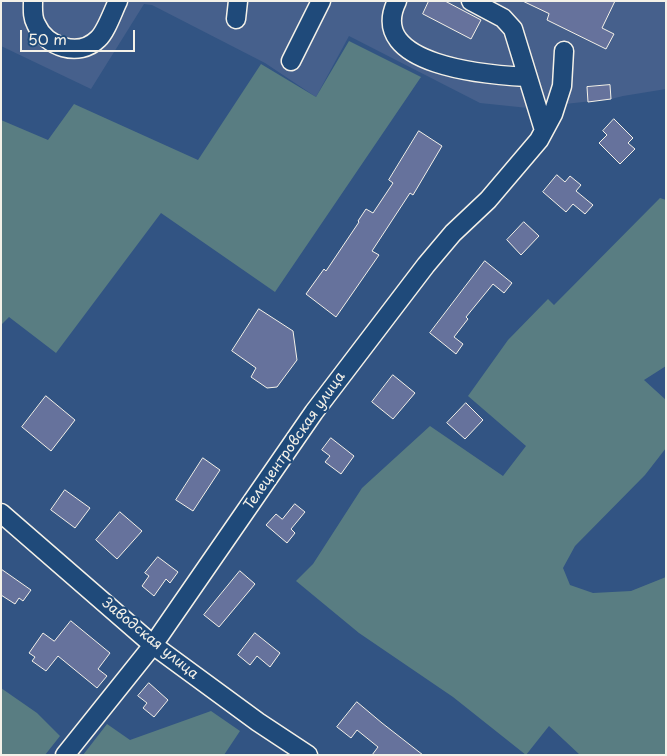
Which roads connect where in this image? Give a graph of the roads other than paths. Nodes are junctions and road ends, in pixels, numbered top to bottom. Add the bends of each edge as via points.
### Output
1 (33, 1) edge
2 (118, 1) edge
3 (238, 1) edge
4 (321, 1) edge
5 (397, 1) edge
6 (471, 1) edge
7 (236, 20) dead end
8 (564, 52) dead end
9 (292, 61) dead end
10 (527, 77) junction
11 (542, 135) junction
12 (1, 513) edge
13 (153, 645) junction
14 (66, 755) edge
15 (308, 755) edge

1 - 2 street via 35,23 52,43 64,48 82,48 99,38
3 - 7 street
4 - 9 street
5 - 10 street via 391,22 394,34 401,45 414,54 490,75
6 - 10 street via 503,18 513,29
8 - 11 street, Телецентровская улица via 562,86
10 - 11 street
11 - 13 street, Телецентровская улица via 488,200 447,239 372,335 314,412
12 - 13 street, Заводская улица
13 - 14 street, Телецентровская улица
13 - 15 street, Заводская улица

